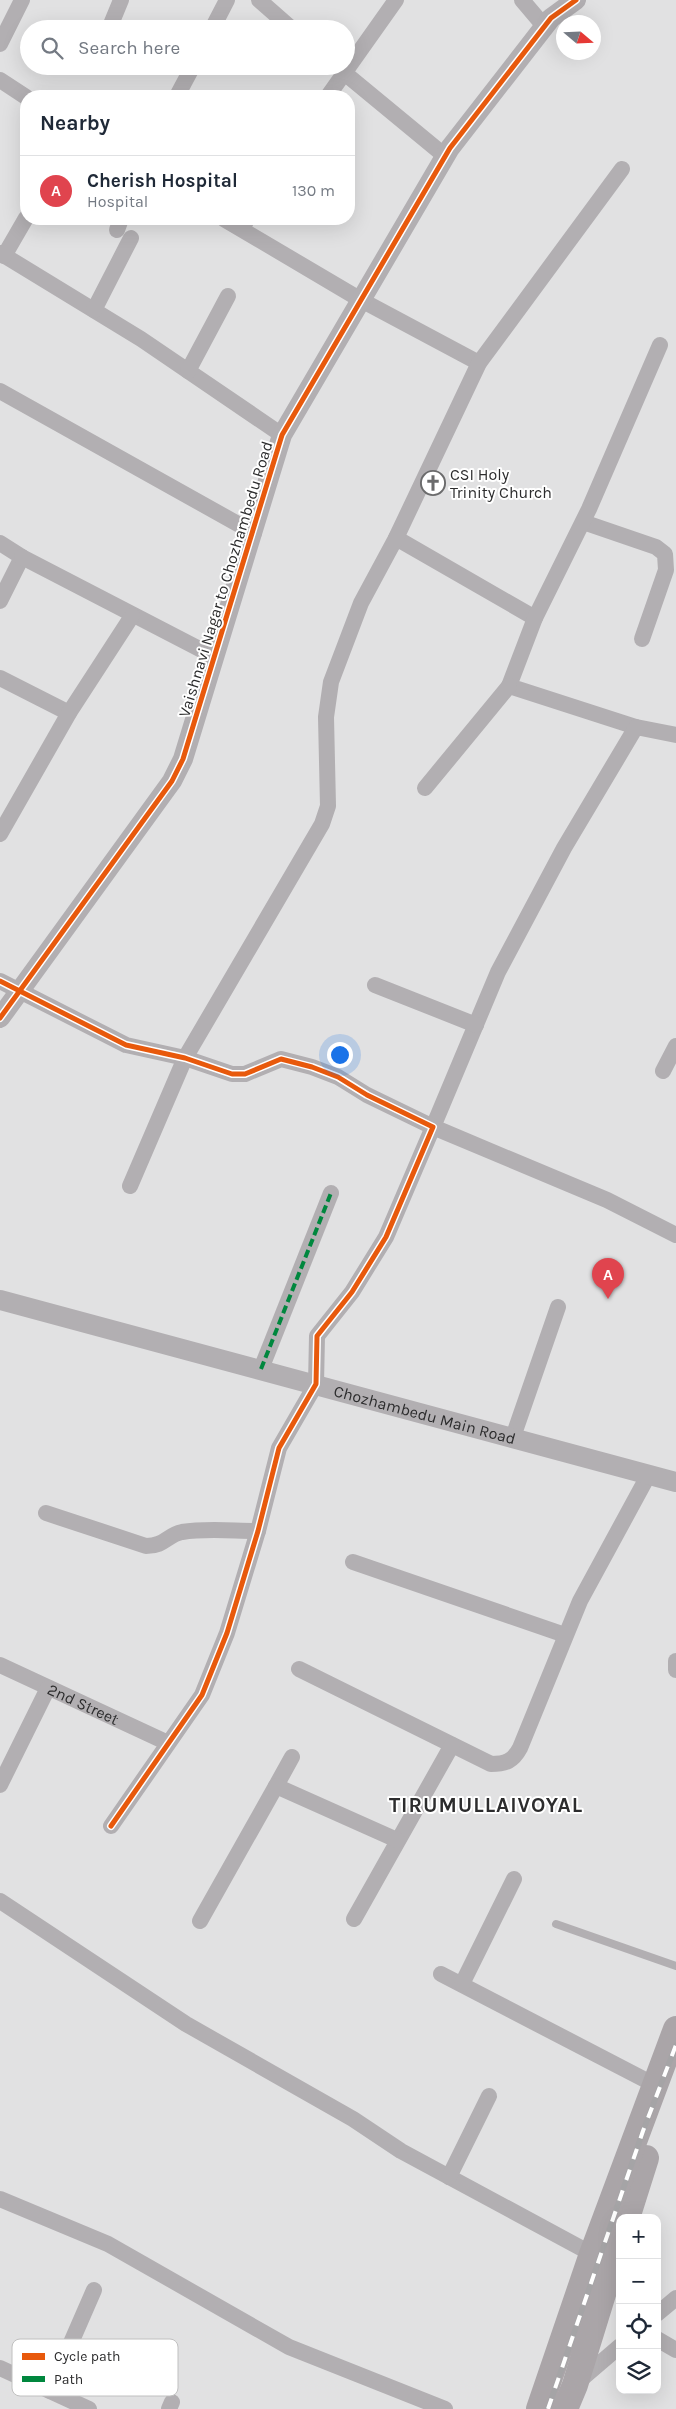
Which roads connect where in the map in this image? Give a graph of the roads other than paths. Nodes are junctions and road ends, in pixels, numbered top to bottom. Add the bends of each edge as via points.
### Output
1 (22, 0) edge
2 (121, 0) edge
3 (227, 0) edge
4 (259, 0) edge
5 (396, 0) edge
6 (522, 0) edge
7 (576, 0) edge
8 (113, 20) edge
9 (217, 20) edge
10 (282, 20) edge
11 (544, 26) junction
12 (0, 44) edge
13 (355, 50) edge
14 (188, 75) edge
15 (337, 75) edge
16 (345, 75) edge
17 (0, 80) edge
18 (180, 90) edge
19 (331, 90) edge
20 (20, 93) edge
21 (445, 156) junction
22 (622, 169) dead end
23 (21, 225) edge
24 (248, 225) edge
25 (123, 229) edge
26 (2, 254) edge
27 (228, 296) dead end
28 (361, 300) junction
29 (94, 310) junction
30 (660, 345) dead end
31 (480, 362) junction
32 (188, 371) junction
33 (0, 390) edge
34 (282, 435) junction
35 (582, 522) junction
36 (254, 533) junction
37 (396, 538) junction
38 (0, 543) edge
39 (22, 557) junction
40 (0, 601) edge
41 (132, 616) junction
42 (535, 618) junction
43 (642, 639) dead end
44 (215, 657) junction
45 (0, 678) edge
46 (509, 686) junction
47 (69, 713) junction
48 (636, 727) junction
49 (676, 735) edge
50 (425, 788) dead end
51 (0, 834) edge
52 (0, 980) edge
53 (375, 984) dead end
54 (20, 991) junction
55 (0, 1018) edge
56 (476, 1024) junction
57 (676, 1046) edge
58 (185, 1058) junction
59 (663, 1071) dead end
60 (433, 1127) junction
61 (130, 1186) dead end
62 (331, 1194) dead end
63 (676, 1235) edge
64 (0, 1300) edge
65 (558, 1307) dead end
66 (261, 1369) junction
67 (316, 1384) junction
68 (513, 1437) junction
69 (648, 1474) junction
70 (676, 1482) edge
71 (46, 1513) dead end
72 (258, 1531) junction
73 (353, 1562) dead end
74 (565, 1635) junction
75 (676, 1661) edge
76 (0, 1665) edge
77 (299, 1669) dead end
78 (676, 1670) edge
79 (48, 1688) junction
80 (168, 1743) junction
81 (452, 1745) junction
82 (292, 1757) dead end
83 (0, 1785) edge
84 (276, 1786) junction
85 (111, 1826) dead end
86 (397, 1840) junction
87 (514, 1879) dead end
88 (0, 1901) edge
89 (354, 1919) dead end
90 (200, 1921) dead end
91 (556, 1924) dead end
92 (676, 1966) edge
93 (441, 1974) dead end
94 (462, 1984) junction
95 (676, 2030) edge
96 (666, 2081) edge
97 (489, 2096) dead end
98 (449, 2177) junction
99 (0, 2199) edge
100 (628, 2214) edge
101 (616, 2252) edge
102 (592, 2254) junction
103 (94, 2290) dead end
104 (676, 2298) edge
105 (661, 2311) edge
106 (73, 2339) edge
107 (661, 2341) edge
108 (617, 2349) edge
109 (676, 2350) edge
110 (0, 2368) edge
111 (12, 2374) edge
112 (575, 2385) junction
113 (61, 2396) edge
114 (89, 2409) edge
115 (445, 2409) edge
116 (539, 2409) edge
117 (565, 2409) edge

1 - 12 street
2 - 8 street
3 - 9 street
4 - 10 street
5 - 13 street
6 - 11 street
7 - 11 street, Vaishnavi Nagar to Chozhambedu Road
11 - 21 street, Vaishnavi Nagar to Chozhambedu Road
14 - 18 street
15 - 19 street
16 - 21 street
17 - 20 street
21 - 28 street, Vaishnavi Nagar to Chozhambedu Road
22 - 31 street
23 - 26 street
24 - 28 street
25 - 29 street
26 - 29 street
27 - 32 street
28 - 31 street
28 - 34 street, Vaishnavi Nagar to Chozhambedu Road
29 - 32 street
30 - 35 street
31 - 37 street
32 - 34 street
33 - 36 street
34 - 36 street, Vaishnavi Nagar to Chozhambedu Road
35 - 42 street
35 - 43 street via 656,547 664,554 666,570
36 - 44 street, Vaishnavi Nagar to Chozhambedu Road
37 - 42 street
37 - 58 street via 361,603 332,682 326,717 328,806 322,824
38 - 39 street
39 - 40 street
39 - 41 street
41 - 44 street
41 - 47 street
42 - 46 street
44 - 54 street, Vaishnavi Nagar to Chozhambedu Road via 183,759 172,781
45 - 47 street
46 - 48 street
46 - 50 street
47 - 51 street
48 - 49 street
48 - 56 street via 564,848 498,972
52 - 54 street
53 - 56 street
54 - 55 street, Vaishnavi Nagar to Chozhambedu Road
54 - 58 street via 126,1045
56 - 60 street
57 - 59 street
58 - 60 street via 232,1074 245,1074 281,1059 312,1066
58 - 61 street
60 - 63 street via 607,1200
60 - 67 street via 386,1237 352,1292 317,1336
62 - 66 street
64 - 66 street, Chozhambedu Main Road
65 - 68 street
66 - 67 street, Chozhambedu Main Road
67 - 68 street, Chozhambedu Main Road
67 - 72 street via 279,1448
68 - 69 street, Chozhambedu Main Road
69 - 70 street, Chozhambedu Main Road
69 - 74 street
71 - 72 street via 146,1546 157,1546 185,1532
72 - 80 street via 227,1633 202,1696
73 - 74 street
74 - 81 street via 515,1757 504,1764 491,1764
75 - 78 street
76 - 79 street, 2nd Street
77 - 81 street
79 - 80 street, 2nd Street
79 - 83 street
80 - 85 street
81 - 86 street
82 - 84 street
84 - 86 street
84 - 90 street
86 - 89 street
87 - 94 street
88 - 98 street via 186,2024
91 - 92 lane
93 - 94 street
94 - 96 street
95 - 96 highway
96 - 100 highway
96 - 102 highway
97 - 98 street
98 - 102 street
99 - 115 street via 108,2244 289,2347
101 - 112 highway
102 - 116 highway
103 - 106 street
104 - 105 street
107 - 109 street
108 - 112 street
110 - 111 street
112 - 117 highway
113 - 114 street

